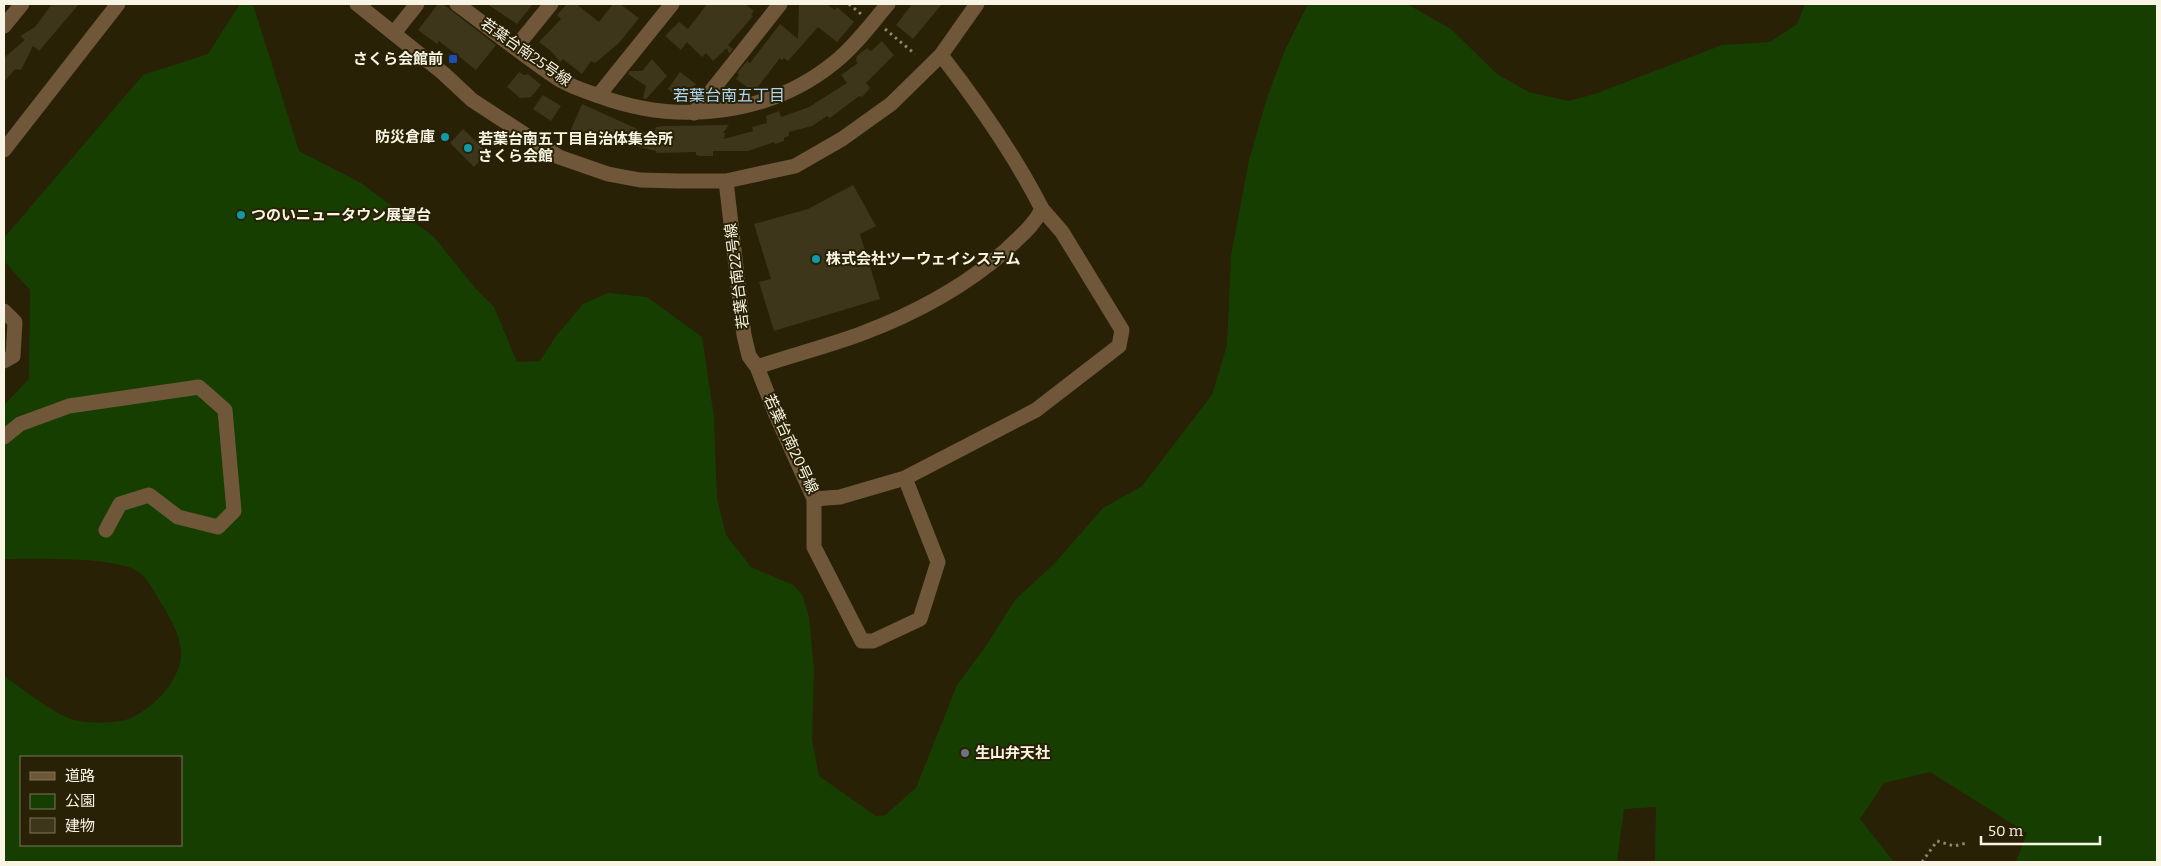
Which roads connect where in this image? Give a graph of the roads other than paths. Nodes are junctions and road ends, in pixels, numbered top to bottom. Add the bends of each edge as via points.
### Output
1 (22, 4) edge
2 (118, 4) edge
3 (357, 4) edge
4 (417, 4) edge
5 (457, 4) edge
6 (551, 4) edge
7 (672, 4) edge
8 (780, 4) edge
9 (888, 4) edge
10 (977, 4) edge
11 (4, 26) edge
12 (394, 33) junction
13 (516, 47) junction
14 (940, 55) junction
15 (598, 96) junction
16 (694, 113) junction
17 (4, 150) edge
18 (726, 181) junction
19 (1042, 208) junction
20 (4, 311) edge
21 (4, 360) edge
22 (757, 367) junction
23 (4, 438) edge
24 (905, 478) junction
25 (814, 499) junction
26 (106, 530) dead end

1 - 11 street
2 - 17 street
3 - 12 street
4 - 12 street
5 - 13 street, 若葉台南25号線
6 - 13 street
7 - 15 street
8 - 16 street
9 - 16 street, 若葉台南25号線 via 853,45 806,82 731,110
10 - 14 street
12 - 18 street via 472,100 559,157 608,174 640,180
13 - 15 street, 若葉台南25号線 via 558,79
14 - 18 street via 891,104 842,139 795,166
14 - 19 street, 若葉台南20号線 via 976,101
15 - 16 street, 若葉台南25号線 via 629,107
18 - 22 street, 若葉台南22号線 via 744,335 749,356
19 - 22 street via 1035,223 993,261 905,316 862,334
19 - 24 street, 若葉台南20号線 via 1062,232 1122,330 1119,346 1036,410
20 - 21 street via 15,322 13,356
22 - 25 street, 若葉台南20号線
23 - 26 street via 20,424 69,406 199,387 225,410 234,511 218,527 178,517 149,494 120,504
24 - 25 street, 若葉台南20号線 via 840,497
24 - 25 street via 938,562 920,619 874,641 862,641 814,547

